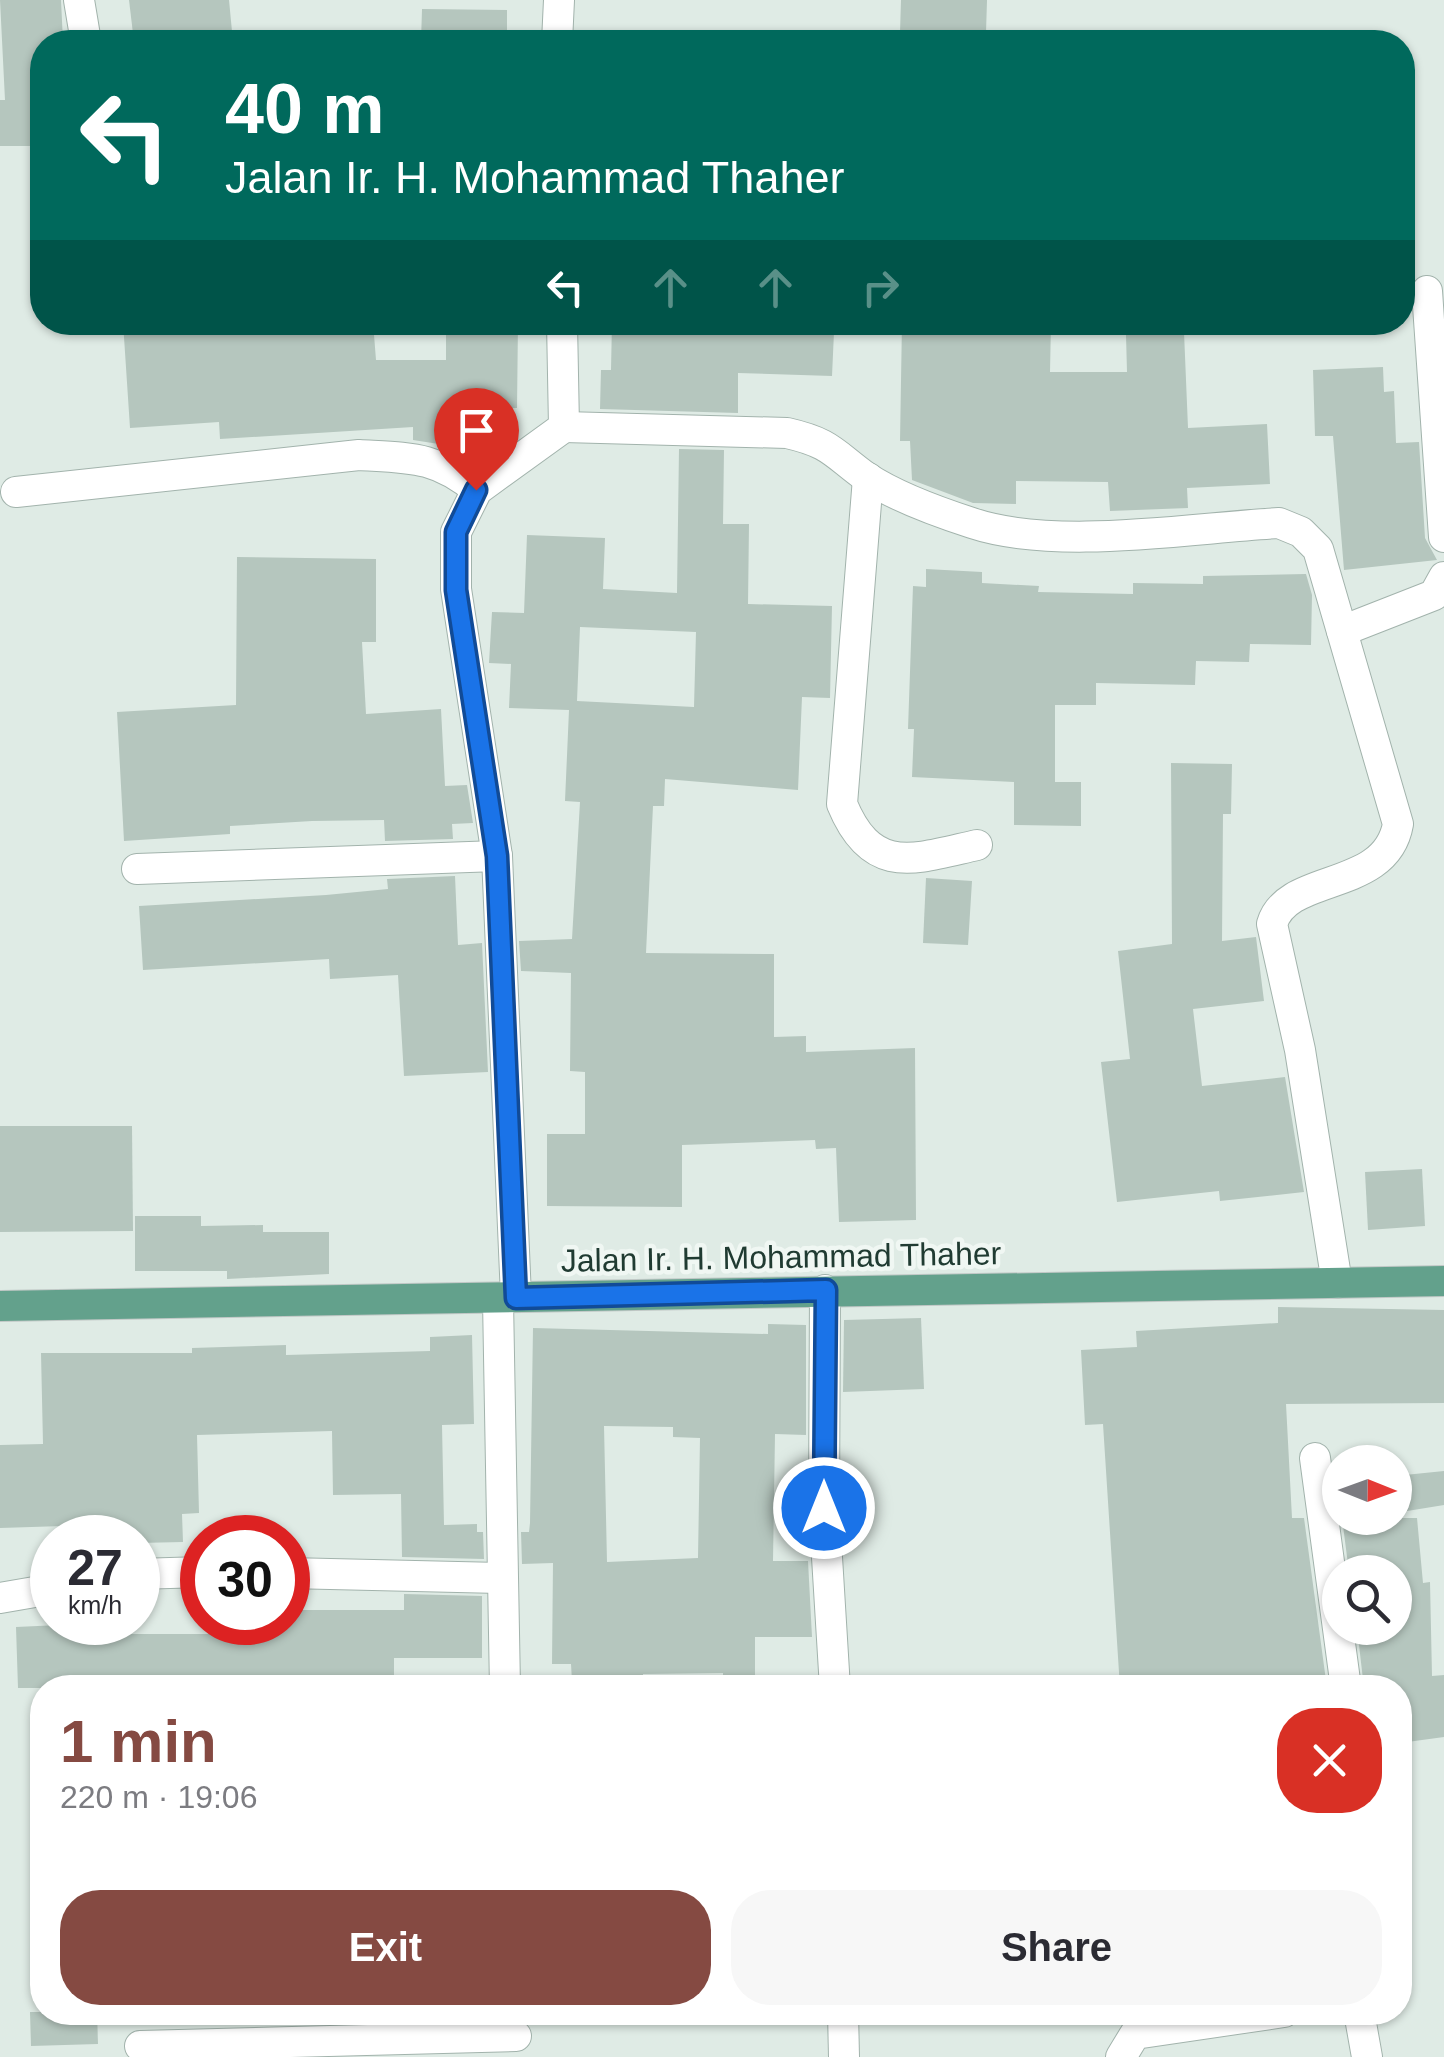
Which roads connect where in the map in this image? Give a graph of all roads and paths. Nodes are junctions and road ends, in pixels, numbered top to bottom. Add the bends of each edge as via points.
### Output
1 (79, 0) edge
2 (559, 0) edge
3 (84, 30) edge
4 (558, 30) edge
5 (1427, 291) dead end
6 (562, 335) edge
7 (564, 427) junction
8 (868, 478) junction
9 (476, 490) junction
10 (16, 492) dead end
11 (1444, 537) edge
12 (1444, 577) edge
13 (1342, 631) junction
14 (977, 845) dead end
15 (497, 856) junction
16 (138, 870) dead end
17 (1444, 1281) edge
18 (1337, 1283) junction
19 (826, 1290) junction
20 (507, 1299) junction
21 (0, 1306) edge
22 (1315, 1458) dead end
23 (310, 1574) edge
24 (500, 1578) junction
25 (30, 1593) edge
26 (0, 1598) edge
27 (504, 1675) edge
28 (835, 1675) edge
29 (1344, 1675) edge
30 (843, 2025) edge
31 (1196, 2025) edge
32 (1362, 2025) edge
33 (516, 2035) edge
34 (140, 2046) dead end
35 (844, 2057) edge
36 (1120, 2057) edge
37 (1367, 2057) edge

1 - 3 street
2 - 4 street
5 - 11 street
6 - 7 street
7 - 8 street via 788,433 831,446
7 - 9 street
8 - 13 street via 975,525 1017,534 1279,523 1318,549
8 - 14 street via 842,804 854,834 875,850 908,860
9 - 10 street via 450,467 359,455
9 - 15 street via 456,532 456,590
12 - 13 street via 1434,596
13 - 18 street via 1398,824 1395,842 1382,860 1282,905 1272,924 1300,1050
15 - 16 street
15 - 20 street
17 - 18 main road, Jalan Ir. H. Mohammad Thaher
18 - 19 main road, Jalan Ir. H. Mohammad Thaher
19 - 20 main road, Jalan Ir. H. Mohammad Thaher
19 - 28 street via 824,1508
20 - 21 main road, Jalan Ir. H. Mohammad Thaher
20 - 24 street
22 - 29 street
23 - 24 street
24 - 27 street
25 - 26 street
30 - 35 street
31 - 36 street via 1135,2034
32 - 37 street
33 - 34 street

